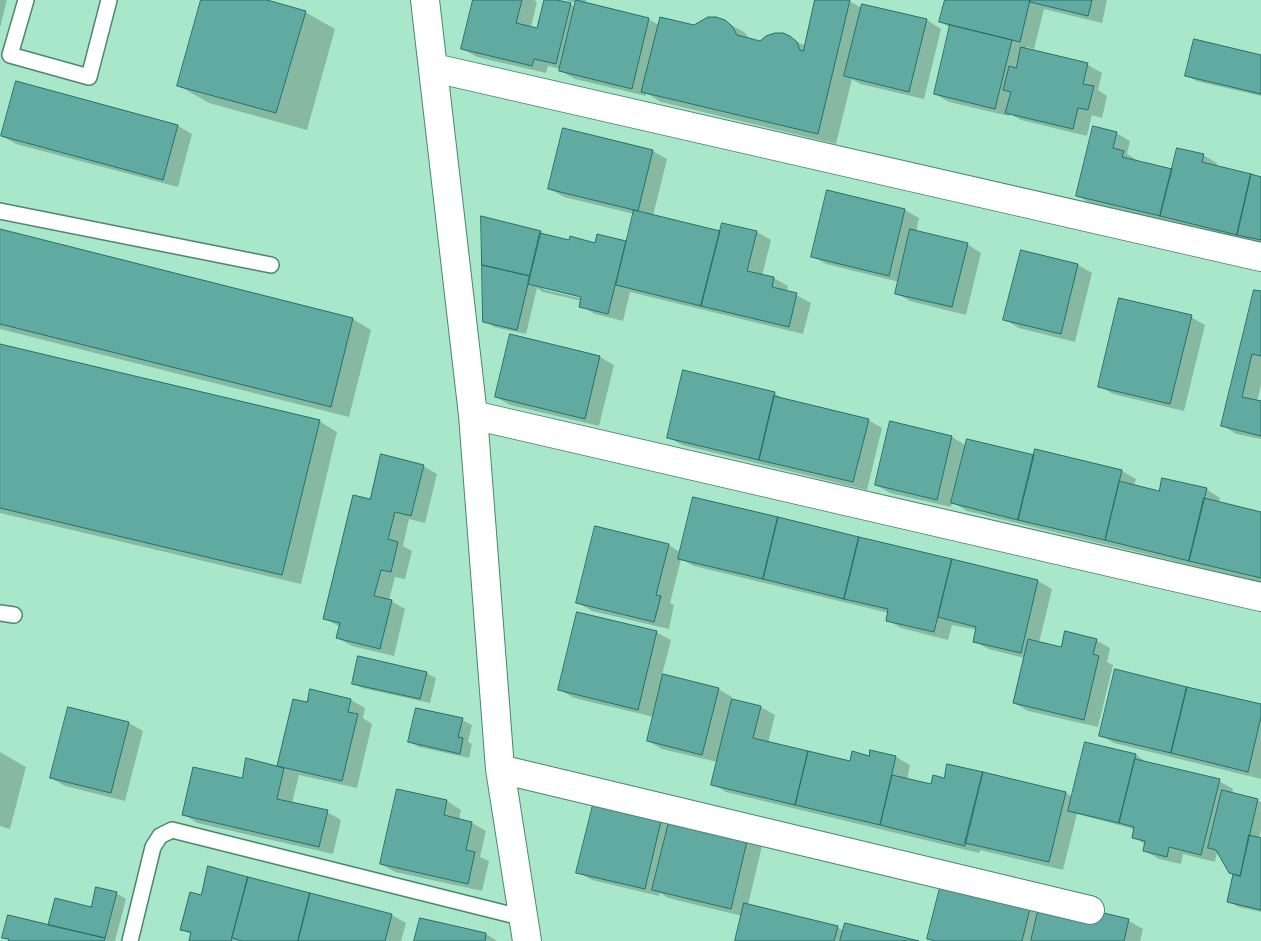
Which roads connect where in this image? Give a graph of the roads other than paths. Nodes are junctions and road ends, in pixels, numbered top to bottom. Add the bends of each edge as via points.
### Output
1 (26, 0) edge
2 (109, 0) edge
3 (425, 0) edge
4 (434, 68) junction
5 (0, 210) edge
6 (1261, 257) edge
7 (271, 266) dead end
8 (473, 415) junction
9 (1261, 597) edge
10 (500, 769) junction
11 (1090, 910) dead end
12 (526, 929) edge
13 (130, 941) edge

1 - 2 lane via 10,55 89,77
3 - 4 street
4 - 6 street
4 - 8 street
5 - 7 lane
8 - 9 street
8 - 10 street
10 - 11 street
10 - 12 street
12 - 13 lane via 172,830 160,836 153,847

